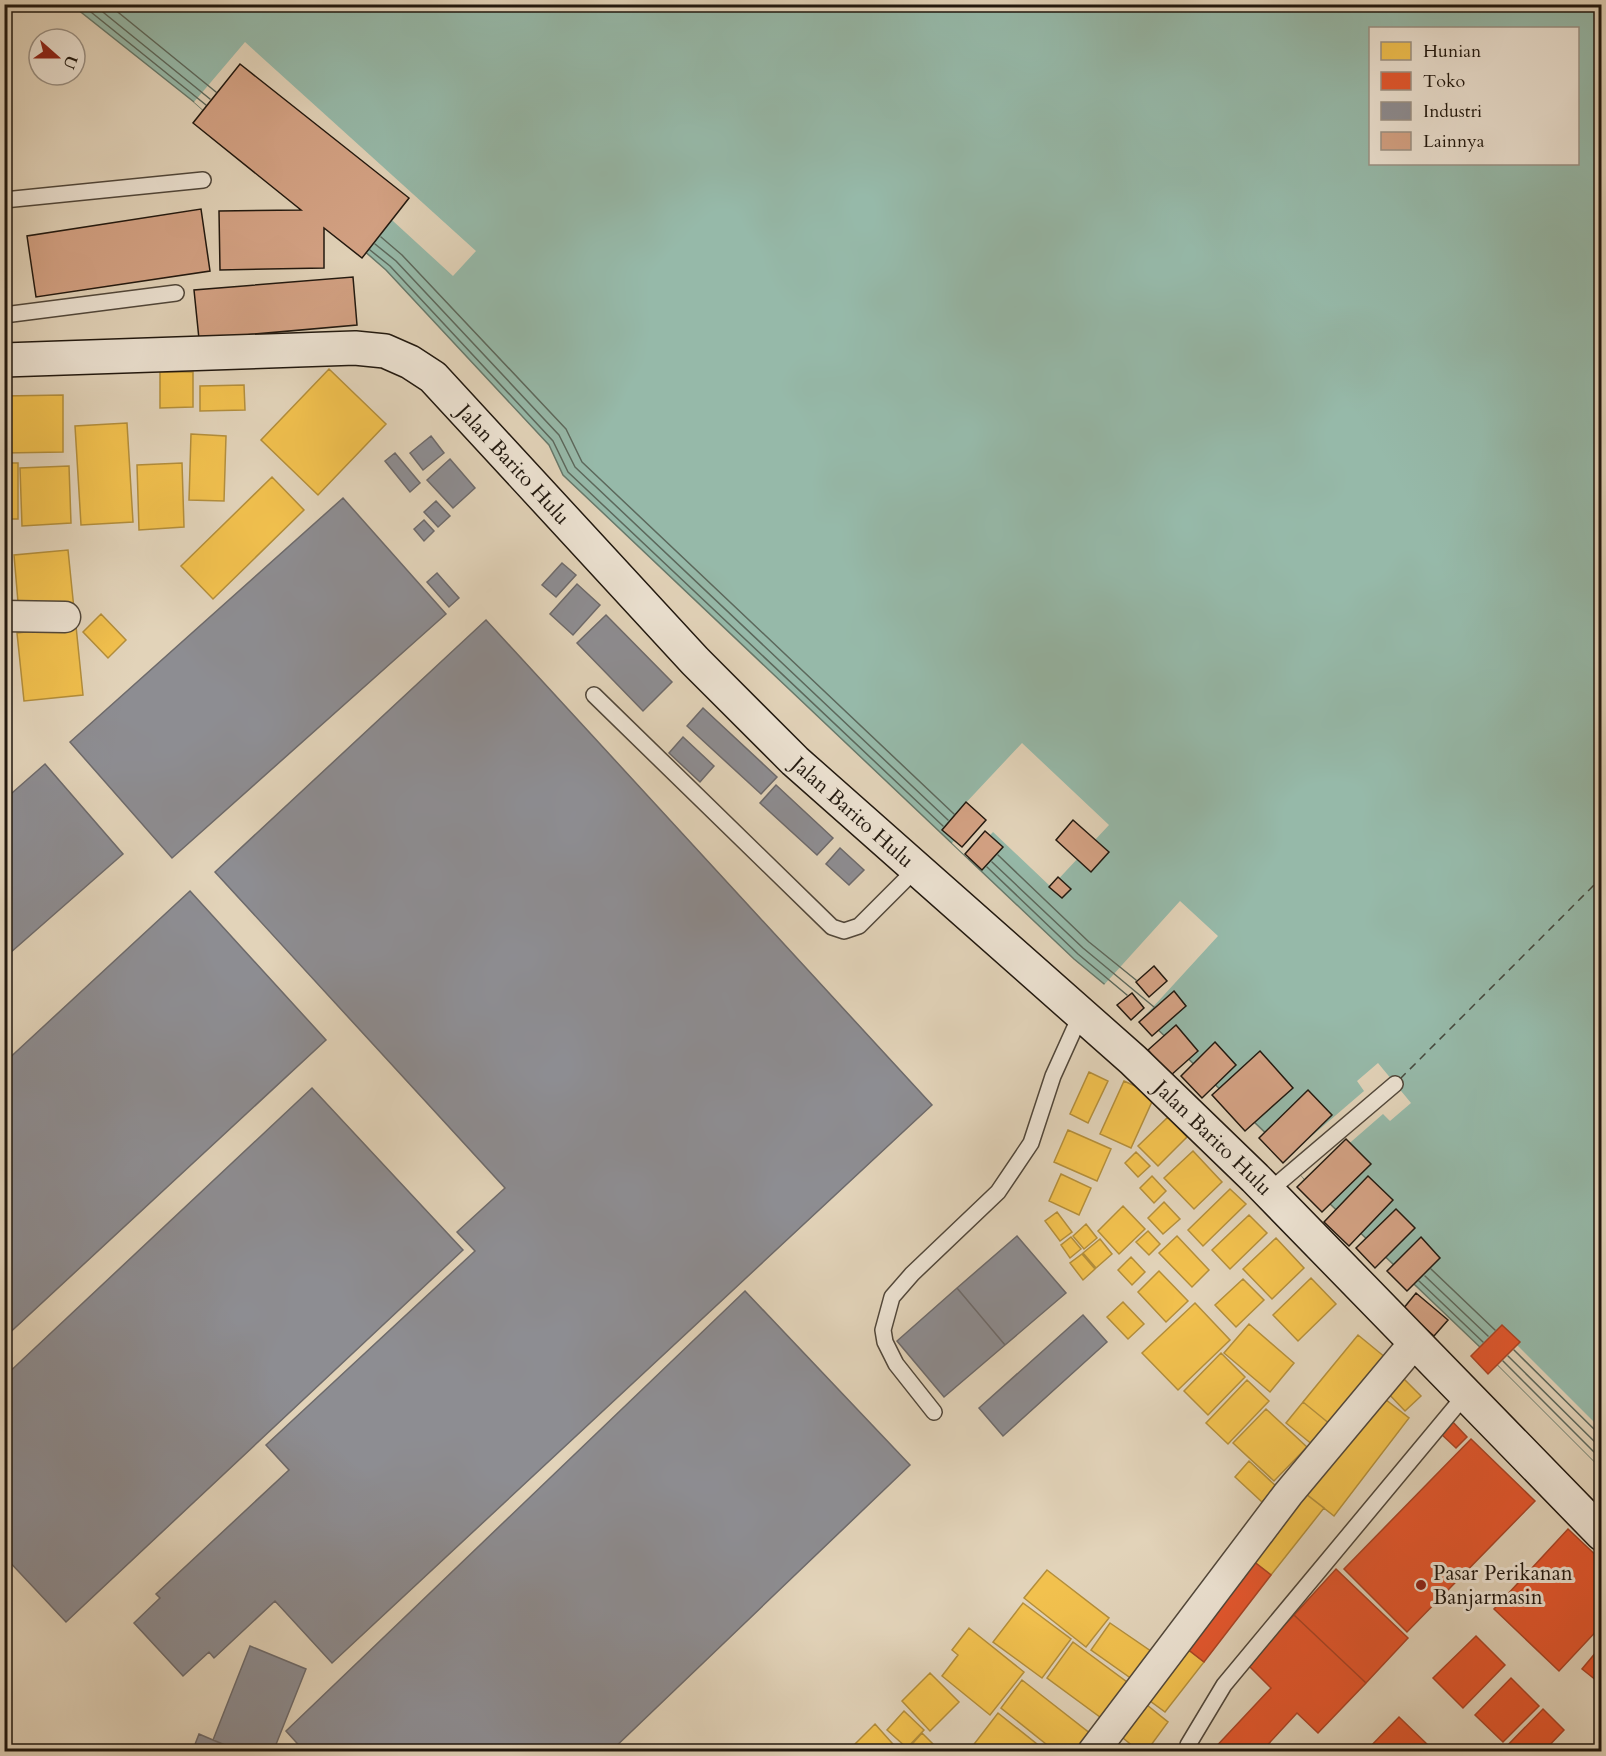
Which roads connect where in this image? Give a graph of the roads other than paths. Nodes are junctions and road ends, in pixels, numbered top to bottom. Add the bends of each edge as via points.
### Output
1 (203, 180) dead end
2 (4, 200) edge
3 (176, 293) dead end
4 (4, 315) edge
5 (4, 360) edge
6 (4, 616) edge
7 (65, 617) dead end
8 (594, 695) dead end
9 (916, 869) junction
10 (1081, 1014) junction
11 (1395, 1084) dead end
12 (1268, 1192) junction
13 (1415, 1342) junction
14 (1466, 1394) junction
15 (934, 1412) dead end
16 (1602, 1534) edge
17 (1094, 1752) edge
18 (1188, 1752) edge

1 - 2 lane
3 - 4 lane
5 - 9 street, Jalan Barito Hulu via 355,348 385,351 410,362 433,377 778,744
6 - 7 street
8 - 9 lane via 832,927 844,931 859,926
9 - 10 street, Jalan Barito Hulu
10 - 12 street, Jalan Barito Hulu
10 - 15 lane via 1053,1076 1031,1143 998,1192 892,1297 883,1330 885,1342 896,1364
11 - 12 lane
12 - 13 street, Jalan Barito Hulu
13 - 14 street, Jalan Barito Hulu
13 - 17 street via 1288,1494
14 - 16 street, Jalan Barito Hulu
14 - 18 lane via 1224,1685 1188,1745

